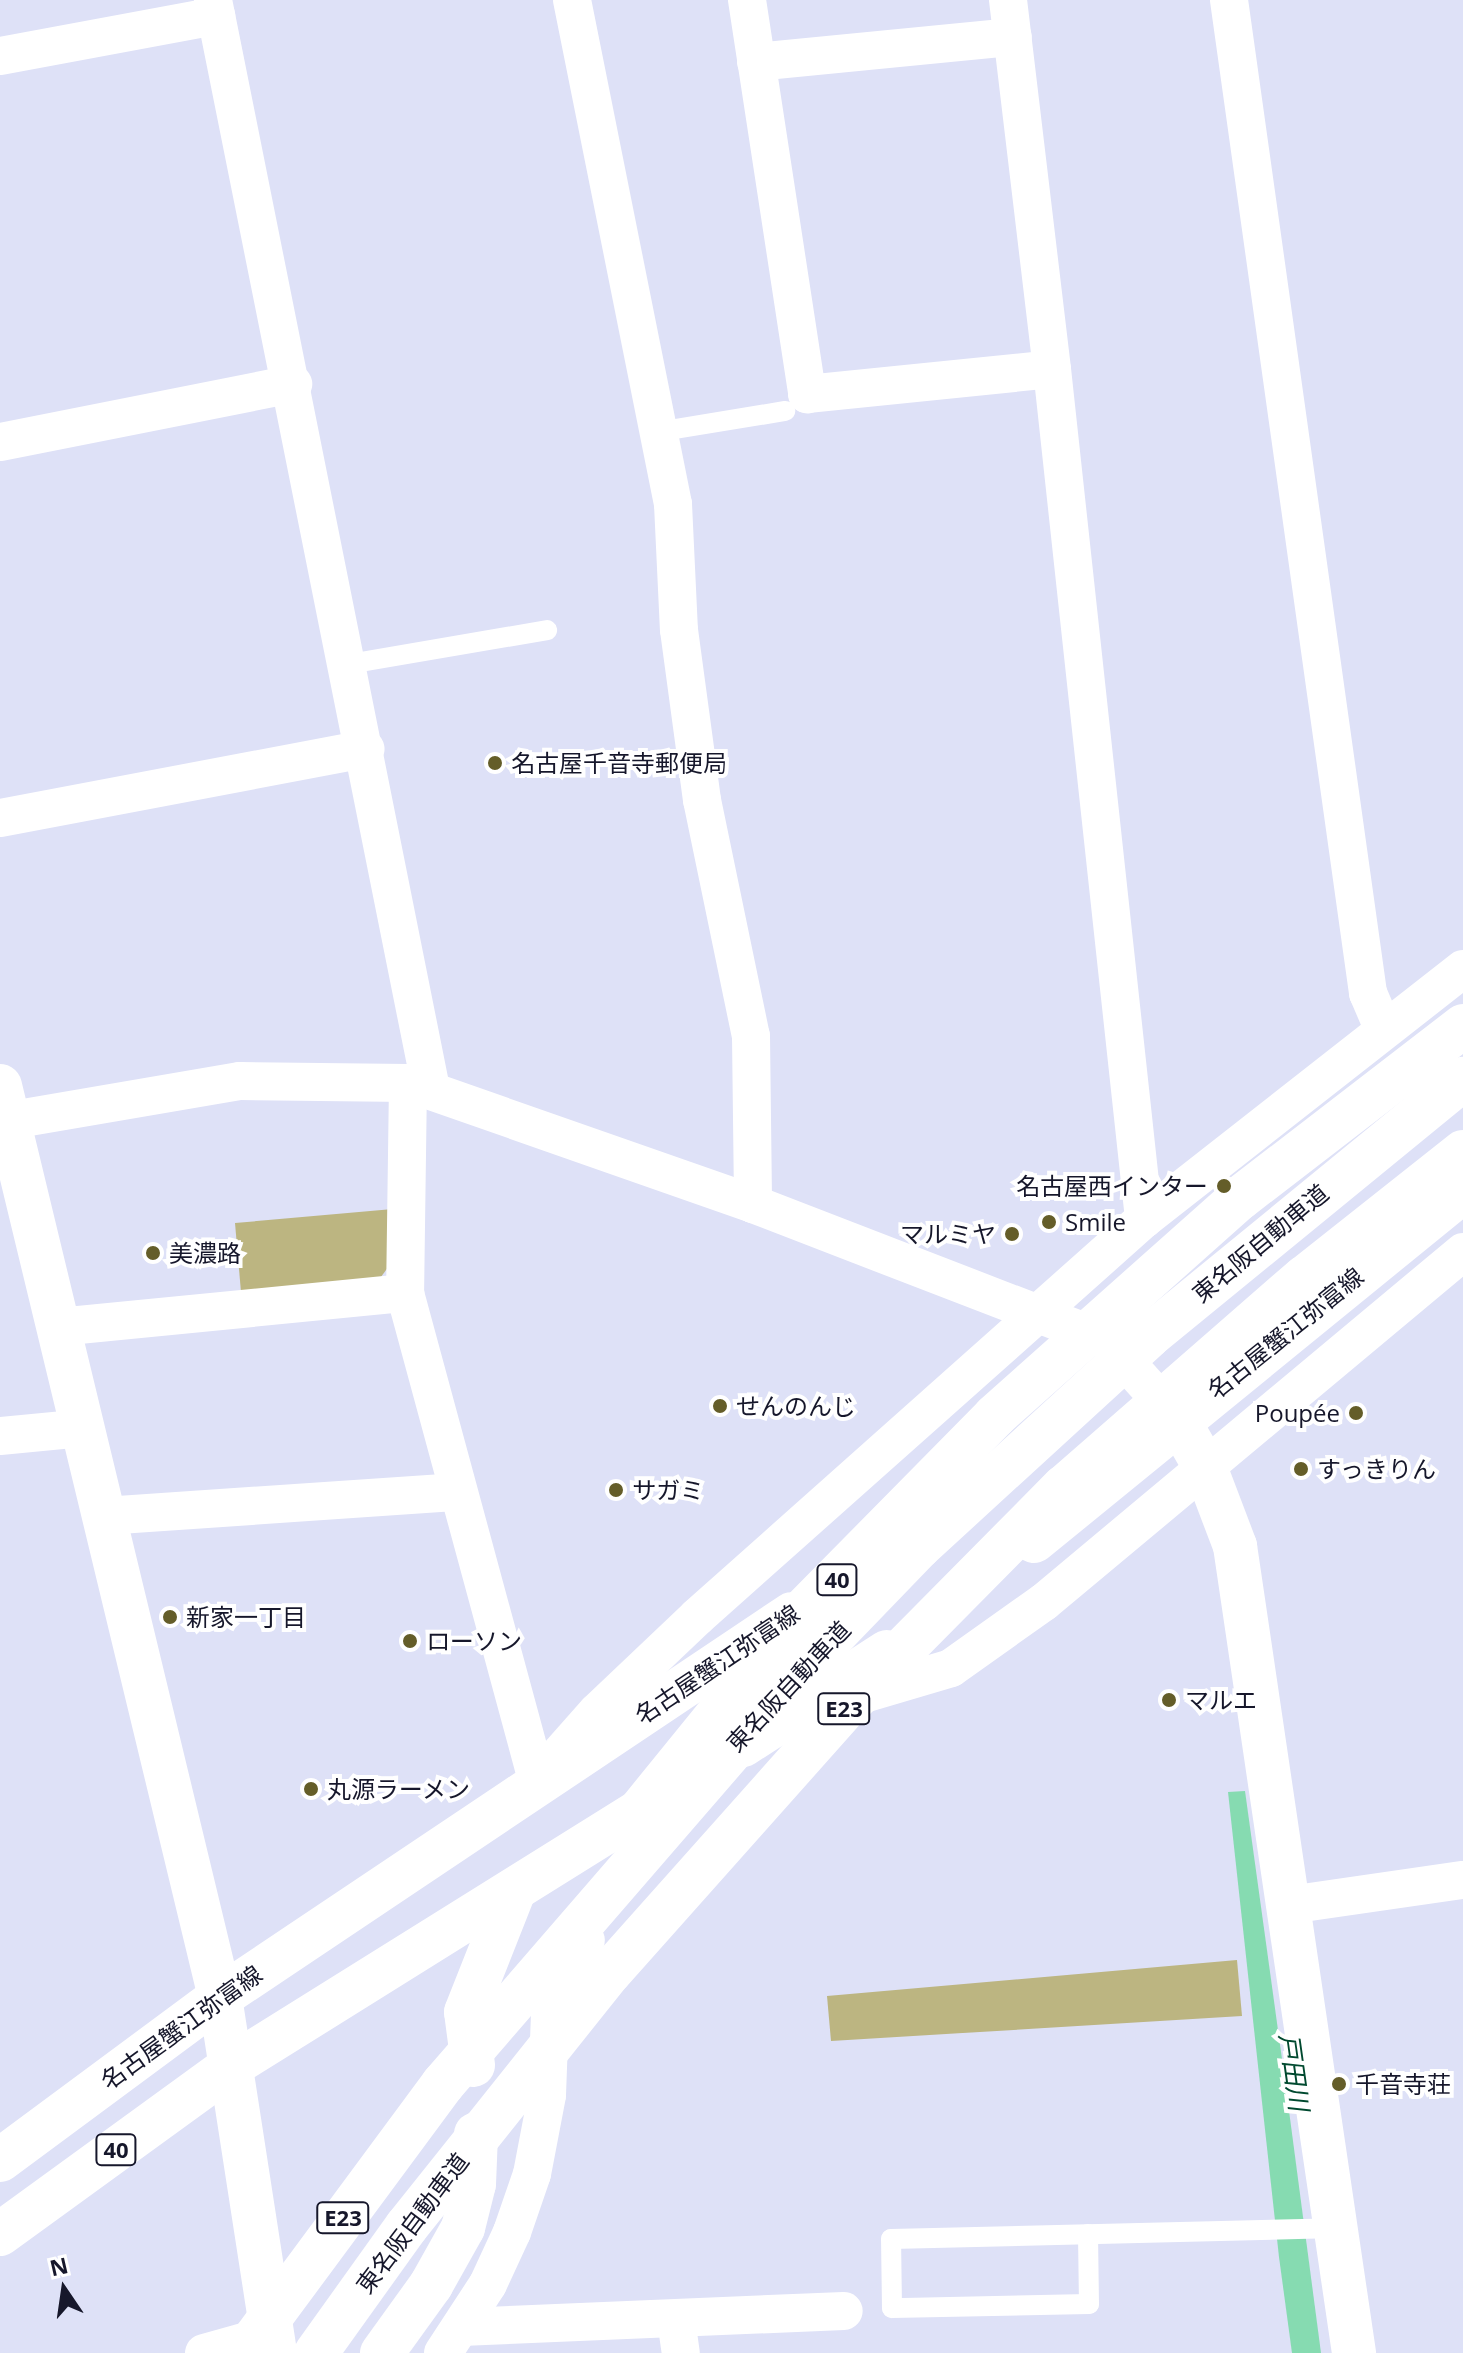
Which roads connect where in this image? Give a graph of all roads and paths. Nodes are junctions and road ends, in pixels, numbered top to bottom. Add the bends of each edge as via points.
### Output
1 (572, 0) edge
2 (747, 0) edge
3 (1008, 0) edge
4 (1229, 0) edge
5 (215, 8) edge
6 (1013, 37) junction
7 (0, 56) edge
8 (756, 62) junction
9 (1052, 369) junction
10 (293, 384) junction
11 (785, 411) dead end
12 (657, 432) junction
13 (0, 442) edge
14 (547, 630) dead end
15 (349, 664) junction
16 (366, 749) junction
17 (0, 818) edge
18 (1463, 969) edge
19 (1463, 1026) edge
20 (1383, 1029) junction
21 (1463, 1048) edge
22 (1463, 1079) edge
23 (420, 1086) junction
24 (3, 1110) edge
25 (1463, 1152) edge
26 (1463, 1191) edge
27 (753, 1204) junction
28 (1144, 1219) junction
29 (1452, 1260) edge
30 (405, 1293) junction
31 (1037, 1314) junction
32 (1293, 1325) junction
33 (58, 1327) junction
34 (1106, 1340) junction
35 (1178, 1420) junction
36 (83, 1428) junction
37 (0, 1436) edge
38 (1205, 1467) junction
39 (458, 1492) junction
40 (104, 1516) junction
41 (796, 1712) junction
42 (700, 1773) junction
43 (537, 1780) junction
44 (1463, 1880) edge
45 (513, 1893) junction
46 (1289, 1905) junction
47 (220, 1997) junction
48 (231, 2066) junction
49 (443, 2084) junction
50 (0, 2160) edge
51 (1322, 2229) junction
52 (0, 2234) edge
53 (1088, 2234) junction
54 (844, 2311) dead end
55 (679, 2336) edge
56 (452, 2340) edge
57 (263, 2347) edge
58 (204, 2353) edge
59 (316, 2353) edge
60 (382, 2353) edge
61 (1354, 2353) edge

1 - 12 street
2 - 8 street
3 - 6 street
4 - 20 street via 1368,993
5 - 7 street
5 - 10 street
6 - 8 street
6 - 9 street
8 - 9 street via 807,394
9 - 28 street
10 - 13 street
10 - 15 street
11 - 12 lane
12 - 27 street via 673,504 679,630 702,800 751,1036
14 - 15 lane
15 - 16 street
16 - 17 street
16 - 23 street
18 - 20 street
19 - 49 main road via 1240,1198 1112,1309 893,1515 701,1731
20 - 28 street
21 - 34 main road, 名古屋蟹江弥富線 / 40
22 - 49 main road, 東名阪自動車道 / E23 via 1149,1336 919,1547 685,1800
23 - 24 street via 240,1081
23 - 27 street
23 - 30 street
24 - 33 main road
25 - 59 main road, 東名阪自動車道 / E23 via 1304,1278 1064,1487 847,1706 610,1972 407,2226
26 - 32 main road, 名古屋蟹江弥富線 / 40
27 - 31 street
28 - 31 street
29 - 32 street via 1367,1301
29 - 38 street
30 - 33 street
30 - 39 street
31 - 34 street
31 - 43 street via 697,1617 597,1712
32 - 35 main road, 名古屋蟹江弥富線 / 40
33 - 36 main road
34 - 35 street
34 - 43 main road, 名古屋蟹江弥富線 / 40 via 951,1486 854,1567 765,1634
35 - 38 main road
35 - 41 main road, 名古屋蟹江弥富線 / 40 via 1011,1561 905,1641
36 - 37 street
36 - 40 main road
38 - 41 street via 1116,1545 951,1668
38 - 46 main road via 1235,1546
39 - 40 street
39 - 43 street
40 - 47 main road
41 - 42 main road, 名古屋蟹江弥富線 / 40
42 - 45 main road, 名古屋蟹江弥富線 / 40
42 - 56 street via 671,1829 562,1976 550,2014 547,2095 532,2174 494,2271
43 - 47 main road, 名古屋蟹江弥富線 / 40
44 - 46 street
45 - 48 main road, 名古屋蟹江弥富線 / 40
45 - 60 main road via 466,2012 478,2101 474,2184 463,2228 431,2285
46 - 51 main road
47 - 48 main road
47 - 50 main road, 名古屋蟹江弥富線 / 40
48 - 52 main road, 名古屋蟹江弥富線 / 40
48 - 57 main road
49 - 57 main road, 東名阪自動車道 / E23
51 - 53 lane
51 - 61 main road
53 - 53 lane via 891,2239 892,2308 1089,2304
54 - 55 street
55 - 56 street
57 - 58 street

